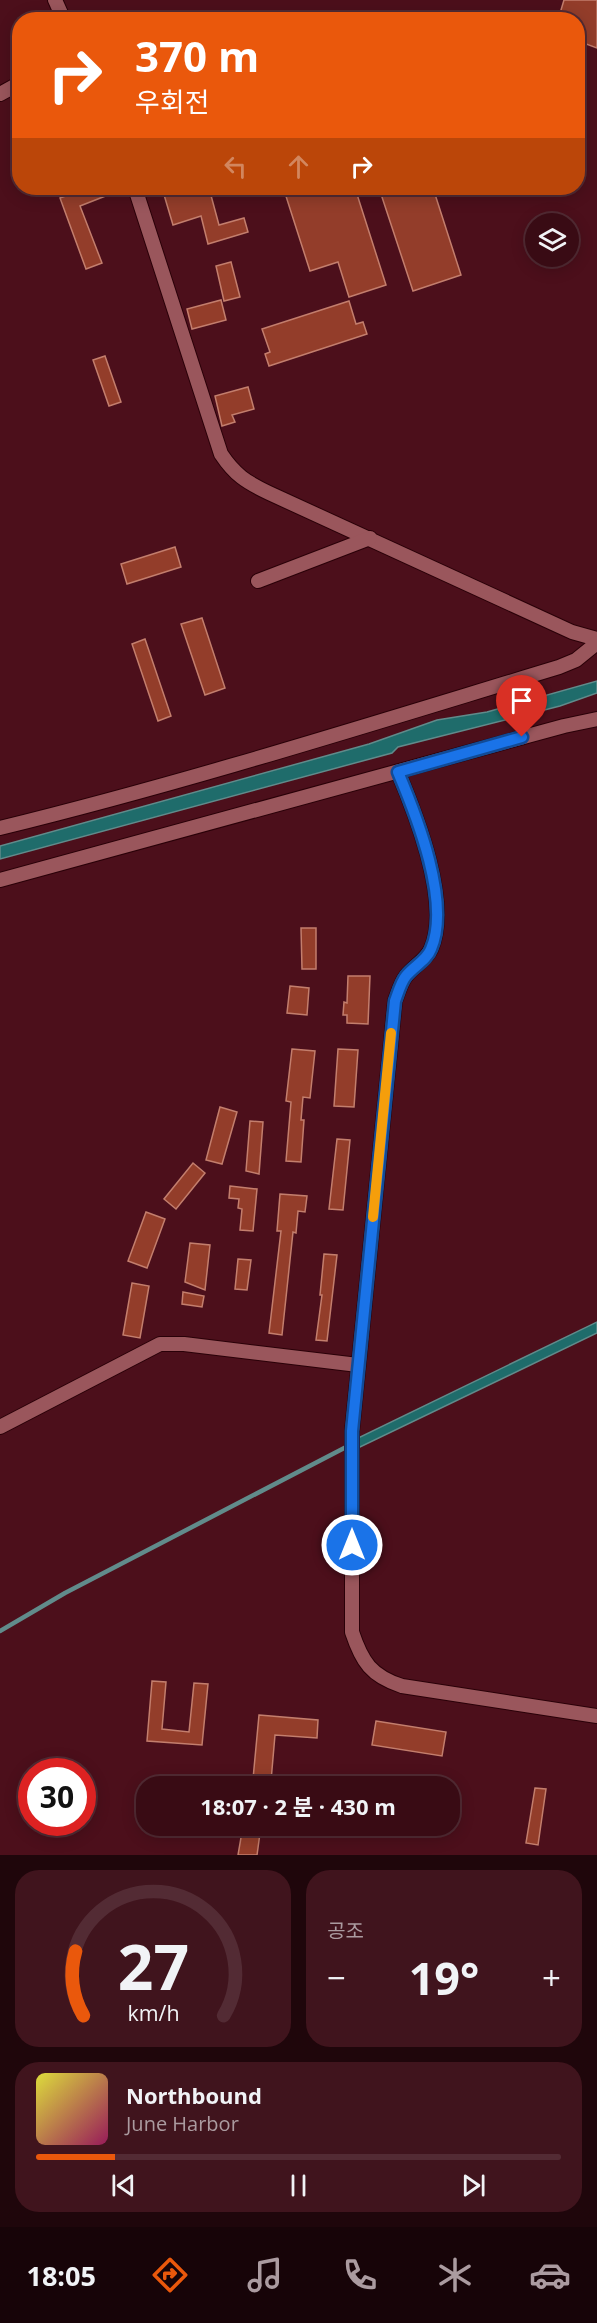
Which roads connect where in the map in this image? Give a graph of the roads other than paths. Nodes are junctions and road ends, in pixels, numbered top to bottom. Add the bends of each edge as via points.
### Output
1 (137, 195) edge
2 (370, 538) junction
3 (258, 581) dead end
4 (597, 641) edge
5 (597, 719) edge
6 (398, 772) junction
7 (0, 828) edge
8 (0, 880) edge
9 (358, 1365) junction
10 (0, 1427) edge
11 (597, 1716) edge

1 - 2 street via 221,454 245,481
2 - 3 street
2 - 4 street
4 - 7 street via 576,660 559,667 326,738
5 - 6 street
6 - 8 street
6 - 9 street via 428,855 437,904 437,930 430,952 405,977 395,1001
9 - 10 street via 160,1344
9 - 11 street via 352,1431 352,1632 358,1651 371,1670 402,1686

